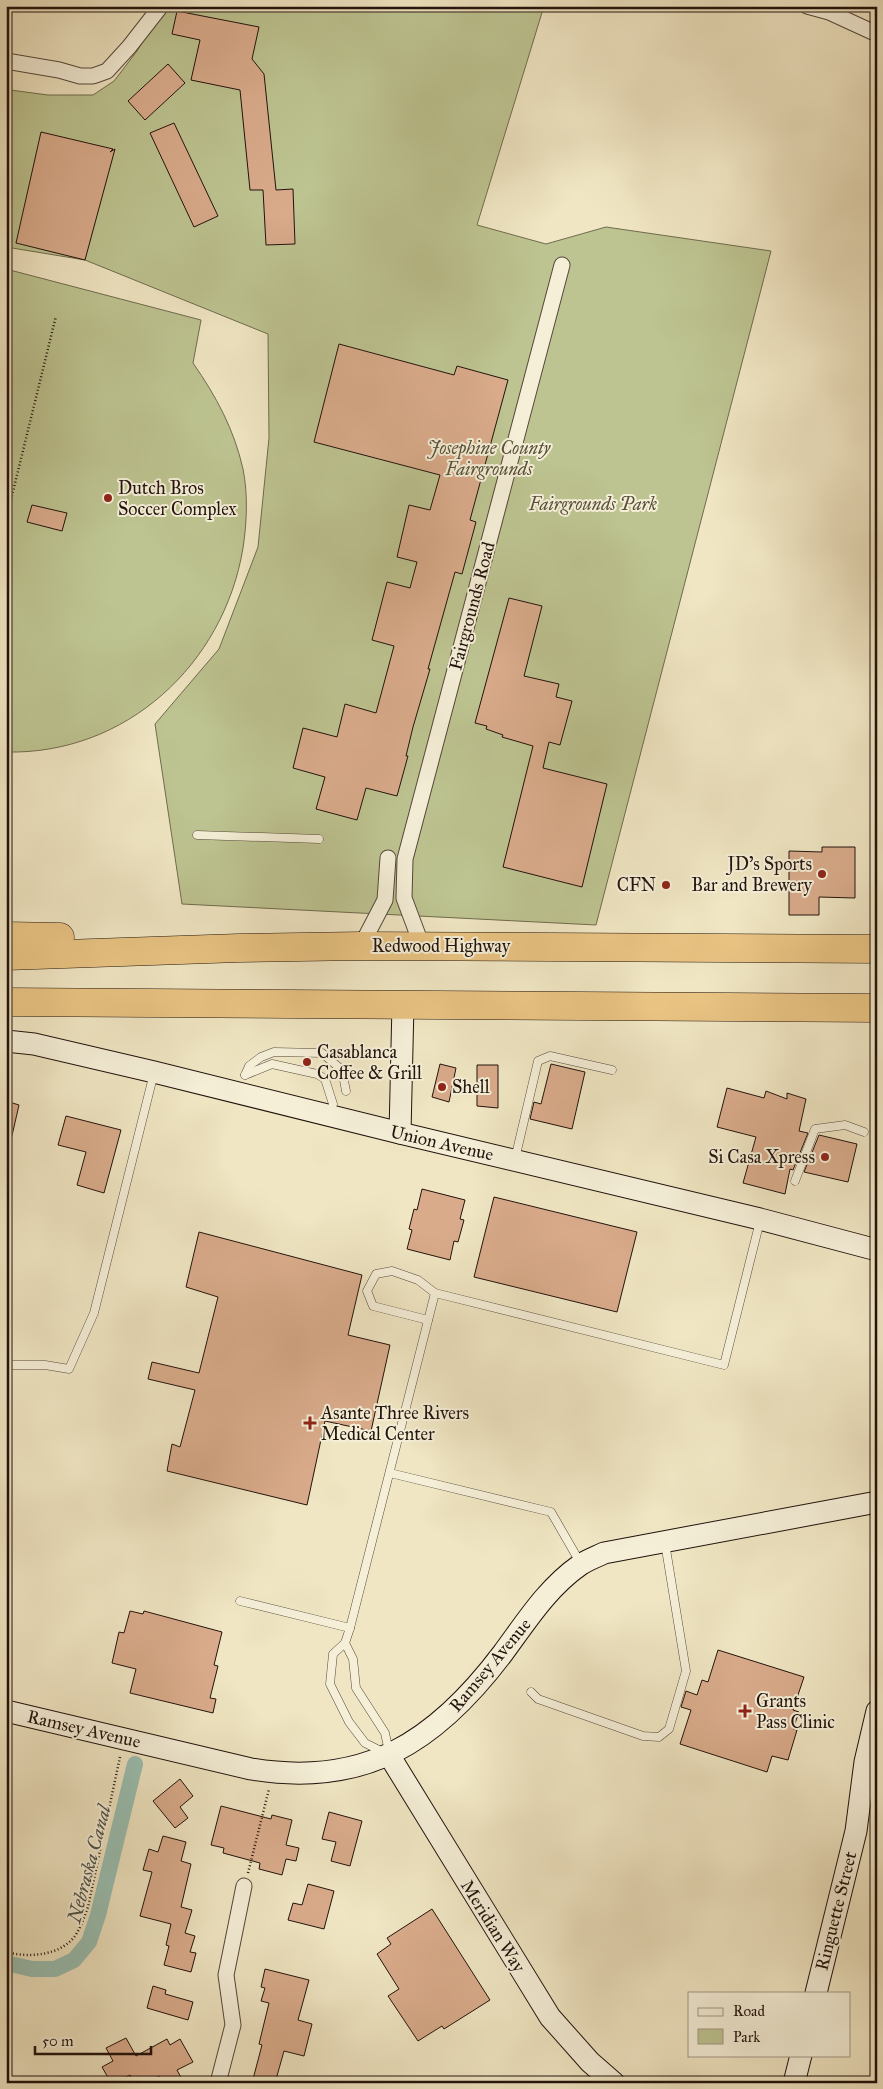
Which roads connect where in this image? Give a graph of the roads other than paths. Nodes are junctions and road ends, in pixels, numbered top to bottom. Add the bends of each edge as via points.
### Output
1 (161, 6) edge
2 (807, 6) edge
3 (877, 34) edge
4 (6, 61) edge
5 (562, 266) dead end
6 (197, 835) dead end
7 (319, 839) dead end
8 (388, 858) dead end
9 (6, 936) edge
10 (361, 946) junction
11 (422, 946) junction
12 (239, 948) junction
13 (877, 949) edge
14 (6, 956) edge
15 (6, 1002) edge
16 (403, 1004) junction
17 (877, 1008) edge
18 (6, 1040) edge
19 (612, 1070) dead end
20 (154, 1072) junction
21 (346, 1091) dead end
22 (333, 1104) dead end
23 (864, 1132) dead end
24 (400, 1133) junction
25 (514, 1160) junction
26 (795, 1181) dead end
27 (760, 1219) junction
28 (877, 1250) edge
29 (435, 1292) junction
30 (428, 1320) junction
31 (6, 1365) edge
32 (390, 1473) junction
33 (877, 1502) edge
34 (665, 1542) junction
35 (581, 1564) junction
36 (240, 1601) dead end
37 (350, 1628) junction
38 (345, 1643) junction
39 (530, 1692) dead end
40 (6, 1711) edge
41 (877, 1711) edge
42 (389, 1755) junction
43 (244, 1886) road end
44 (816, 1992) edge
45 (801, 2056) edge
46 (218, 2083) edge
47 (614, 2083) edge
48 (794, 2083) edge

1 - 4 street via 107,71 93,76
2 - 3 street via 829,12
5 - 11 street, Fairgrounds Road via 405,859 404,898
6 - 7 lane
8 - 10 street via 385,900
9 - 12 highway via 161,938
10 - 11 highway, Redwood Highway
10 - 12 highway, Redwood Highway
11 - 13 highway, Redwood Highway
12 - 14 highway, Redwood Highway
15 - 16 highway
16 - 17 highway
16 - 24 street
18 - 20 street, Union Avenue
19 - 25 lane via 550,1056 538,1061
20 - 24 street, Union Avenue
20 - 31 lane via 94,1313 70,1369
21 - 22 lane via 342,1070 322,1054 274,1052 249,1066 246,1075 272,1064 317,1074 325,1079
23 - 26 lane via 845,1125 815,1128
24 - 25 street, Union Avenue
25 - 27 street, Union Avenue
27 - 28 street, Union Avenue
27 - 29 lane via 724,1365
29 - 30 lane
29 - 30 lane via 418,1280 392,1271 376,1274 367,1291 372,1306
30 - 32 lane
32 - 35 lane via 551,1512
32 - 37 lane
33 - 34 street, Ramsey Avenue
34 - 35 street, Ramsey Avenue via 604,1553
34 - 39 lane via 686,1671 669,1729 659,1737 643,1736 538,1698
35 - 42 street, Ramsey Avenue via 548,1592 459,1707 427,1733
36 - 37 lane
37 - 38 lane
38 - 42 lane via 353,1660 356,1688 385,1733
38 - 42 lane via 333,1654 330,1684 349,1722 365,1743
40 - 42 street, Ramsey Avenue via 273,1773 337,1772
41 - 44 street, Ringuette Street via 865,1762 856,1831
42 - 47 street, Meridian Way via 550,2017 590,2062
43 - 46 street via 226,1975 233,2024
45 - 48 street

